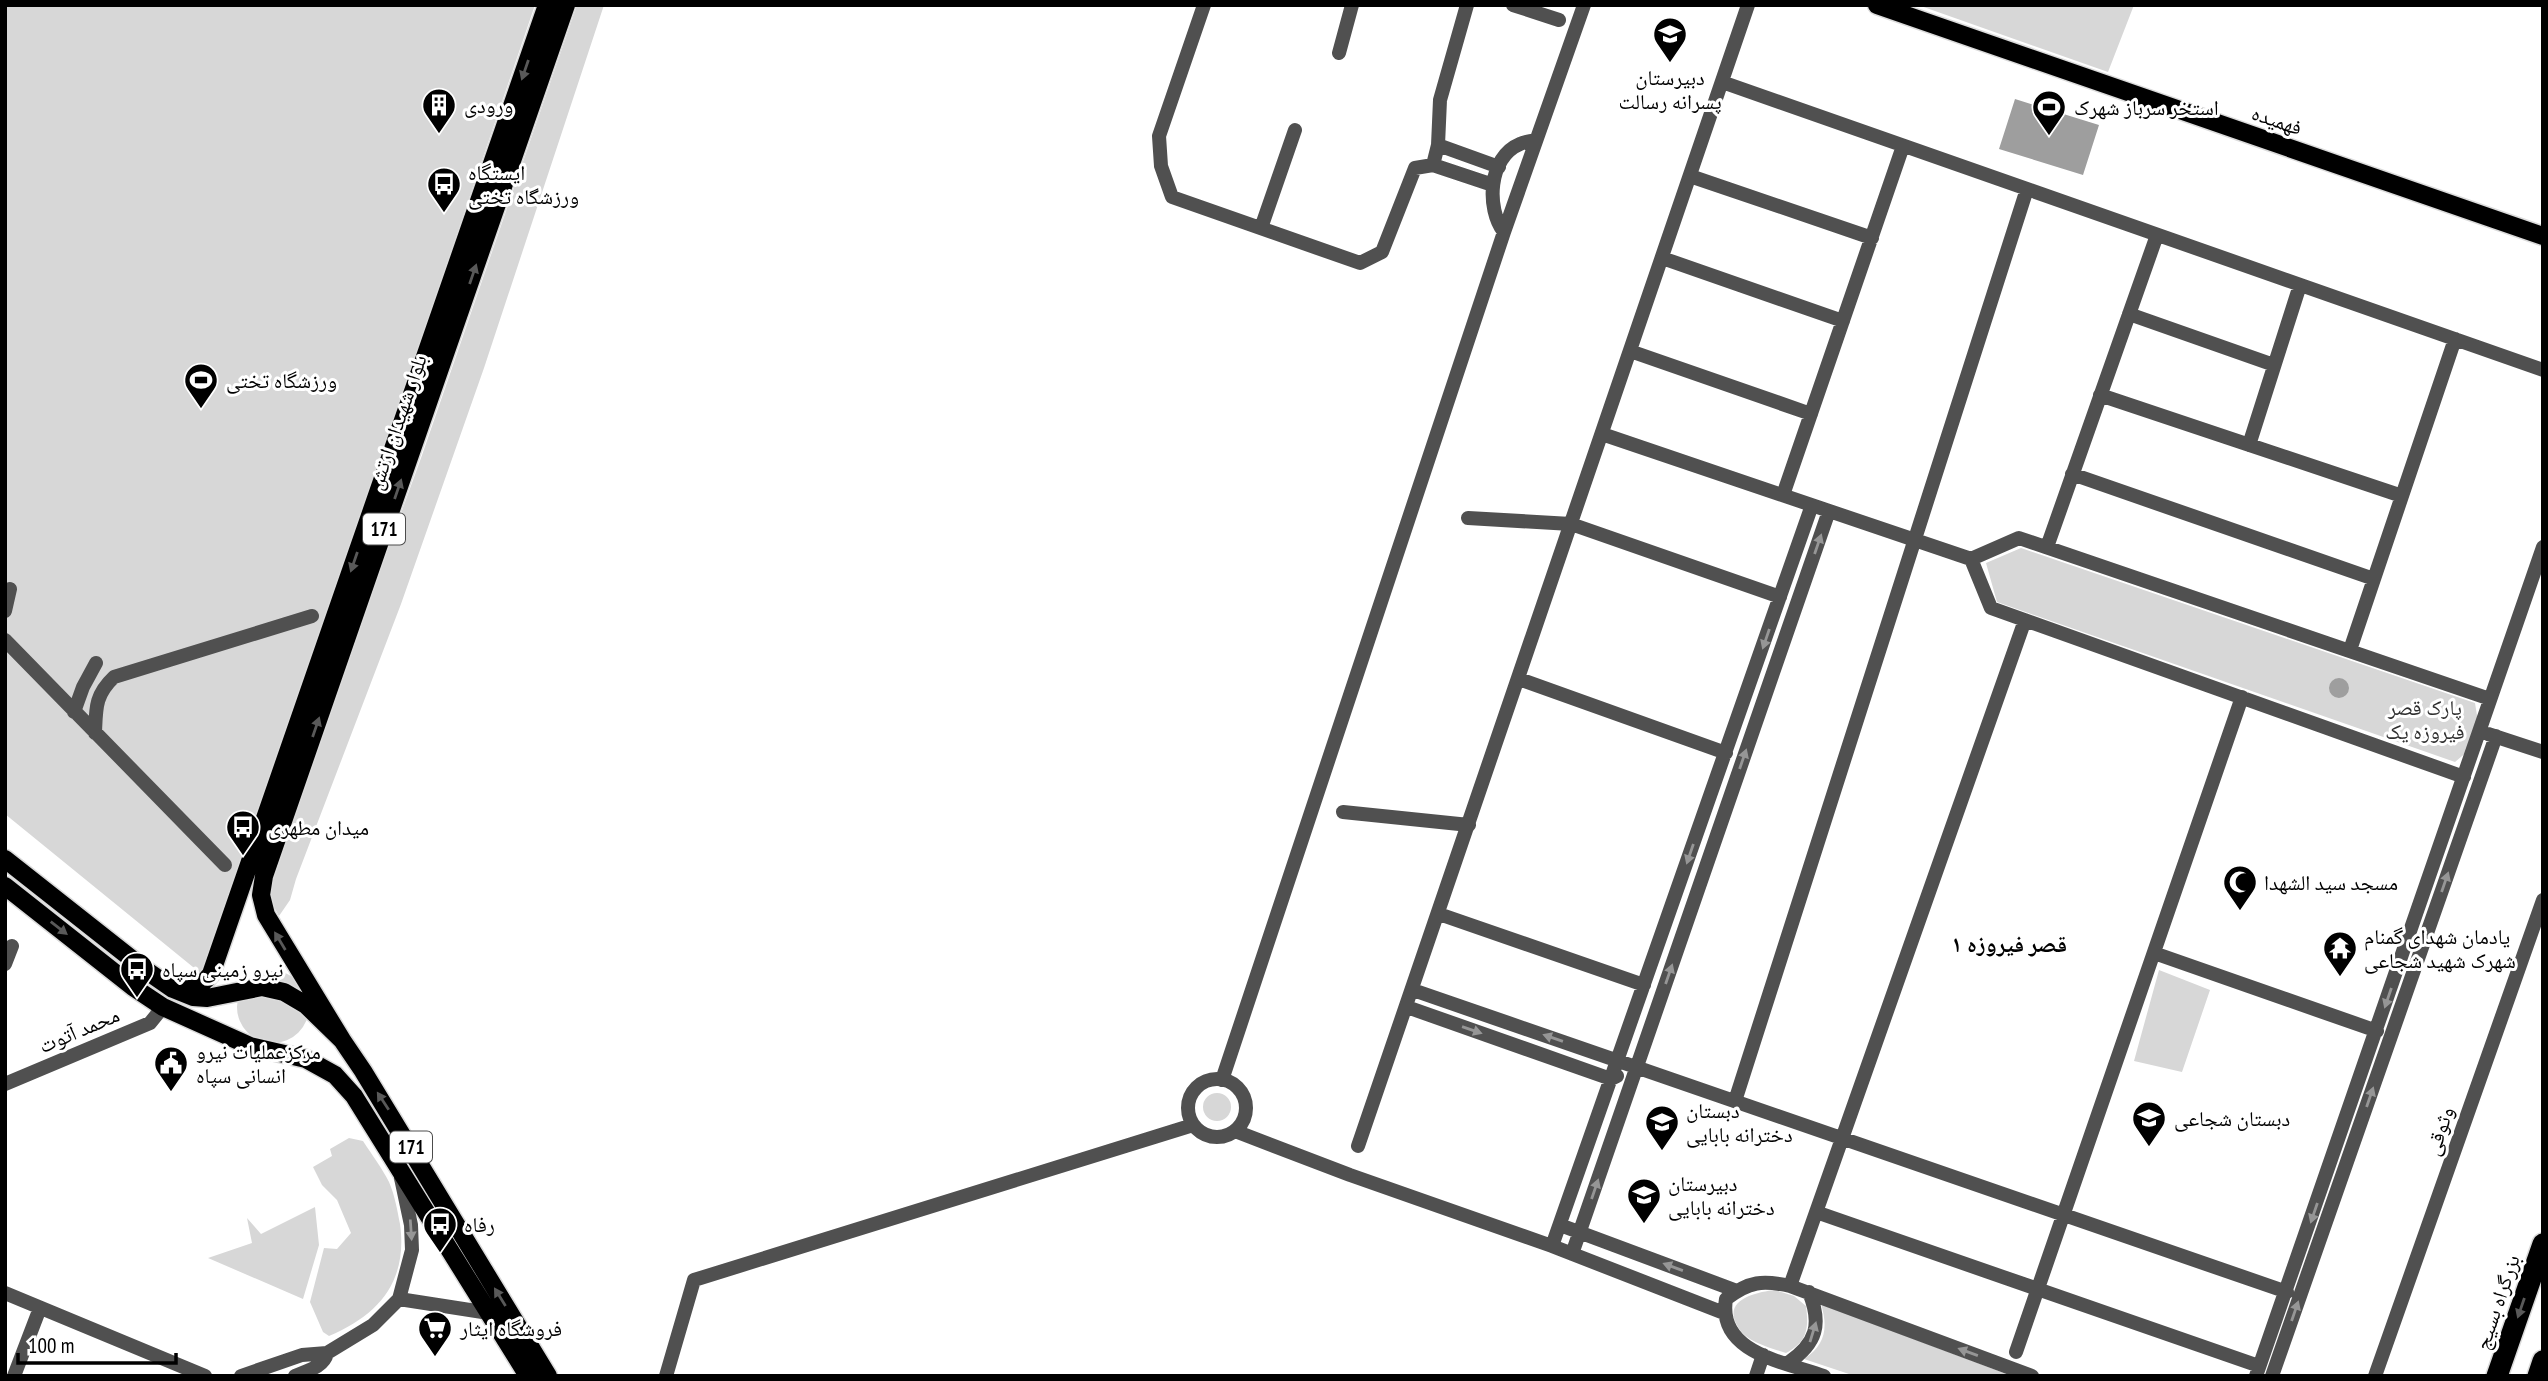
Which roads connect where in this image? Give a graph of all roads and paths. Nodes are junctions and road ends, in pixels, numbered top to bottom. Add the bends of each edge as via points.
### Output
1 (547, 5) edge
2 (566, 5) edge
3 (1204, 5) edge
4 (1352, 5) edge
5 (1467, 5) edge
6 (1513, 5) edge
7 (1584, 5) edge
8 (1748, 5) edge
9 (1877, 5) edge
10 (1559, 20) dead end
11 (1339, 53) dead end
12 (1722, 82) junction
13 (1295, 130) dead end
14 (1536, 141) junction
15 (1438, 145) junction
16 (1903, 146) junction
17 (1433, 165) junction
18 (1499, 167) junction
19 (1690, 176) junction
20 (1493, 186) junction
21 (2027, 189) junction
22 (1261, 228) junction
23 (1504, 232) junction
24 (2157, 234) junction
25 (2543, 236) edge
26 (1872, 238) junction
27 (1662, 258) junction
28 (2301, 285) junction
29 (2129, 314) junction
30 (1843, 321) junction
31 (2455, 339) junction
32 (1630, 351) junction
33 (2274, 365) junction
34 (2543, 370) edge
35 (2100, 395) junction
36 (1811, 414) junction
37 (1602, 433) junction
38 (2249, 444) junction
39 (2072, 474) junction
40 (1783, 495) junction
41 (2402, 496) junction
42 (1812, 505) junction
43 (1829, 511) junction
44 (1468, 518) dead end
45 (1571, 524) junction
46 (1915, 540) junction
47 (2047, 547) junction
48 (2543, 548) edge
49 (1972, 559) junction
50 (2374, 579) junction
51 (10, 589) dead end
52 (1780, 597) junction
53 (5, 611) edge
54 (312, 616) dead end
55 (2025, 620) junction
56 (5, 640) edge
57 (2350, 650) junction
58 (96, 663) dead end
59 (1518, 679) junction
60 (2242, 697) junction
61 (2490, 699) junction
62 (74, 712) junction
63 (2480, 732) junction
64 (95, 733) junction
65 (2496, 736) junction
66 (2543, 752) edge
67 (1726, 753) junction
68 (2464, 777) junction
69 (1343, 812) dead end
70 (1469, 825) junction
71 (5, 859) edge
72 (226, 865) dead end
73 (5, 886) edge
74 (2543, 900) edge
75 (1439, 914) junction
76 (12, 946) dead end
77 (2154, 953) junction
78 (5, 964) edge
79 (1644, 985) junction
80 (173, 989) junction
81 (1413, 990) junction
82 (163, 1007) junction
83 (1407, 1007) junction
84 (2377, 1031) junction
85 (342, 1040) junction
86 (1618, 1060) junction
87 (1637, 1067) junction
88 (1611, 1079) junction
89 (1222, 1080) junction
90 (5, 1084) edge
91 (1735, 1101) junction
92 (1193, 1125) junction
93 (1235, 1131) junction
94 (1842, 1138) junction
95 (1358, 1146) dead end
96 (396, 1163) junction
97 (1816, 1212) junction
98 (2064, 1214) junction
99 (1560, 1225) junction
100 (1579, 1233) junction
101 (2543, 1244) edge
102 (1552, 1246) junction
103 (1572, 1254) junction
104 (1790, 1286) junction
105 (2038, 1289) junction
106 (1737, 1291) junction
107 (1809, 1292) junction
108 (2287, 1292) junction
109 (5, 1293) edge
110 (399, 1299) junction
111 (40, 1308) junction
112 (489, 1313) junction
113 (1724, 1313) junction
114 (2016, 1352) dead end
115 (327, 1353) junction
116 (1763, 1355) junction
117 (2543, 1361) edge
118 (172, 1363) junction
119 (1788, 1363) junction
120 (2258, 1371) edge
121 (14, 1376) edge
122 (184, 1376) edge
123 (205, 1376) edge
124 (241, 1376) edge
125 (295, 1376) edge
126 (528, 1376) edge
127 (548, 1376) edge
128 (666, 1376) edge
129 (1756, 1376) edge
130 (1824, 1376) edge
131 (2032, 1376) edge
132 (2272, 1376) edge
133 (2375, 1376) edge
134 (2497, 1376) edge
135 (2538, 1376) edge

1 -> 80 main road, بلوار شهیدان ارتش / 171 via 211,974 191,991
85 -> 2 main road, بلوار شهیدان ارتش / 171 via 266,915 261,895 264,876
3 - 22 street via 1159,136 1161,166 1172,197
4 - 11 street
5 - 15 street via 1440,100
6 - 10 street
7 - 14 street
8 - 12 street
9 - 25 main road, فهمیده
12 - 16 street
12 - 19 street
13 - 22 street
14 - 18 street via 1519,144
14 - 23 street
15 - 17 street
15 - 18 street
16 - 21 street
16 - 26 street
17 - 20 street
17 - 22 street via 1415,168 1382,252 1360,263
18 - 20 street
19 - 26 street
19 - 27 street
20 - 23 street via 1496,221
21 - 24 street
21 - 46 street
23 - 89 street
24 - 28 street
24 - 29 street
26 - 30 street
27 - 30 street
27 - 32 street
28 - 31 street
28 - 33 street
29 - 33 street
29 - 35 street
30 - 36 street
31 - 34 street
31 - 41 street
32 - 36 street
32 - 37 street
33 - 38 street
35 - 38 street
35 - 39 street
36 - 40 street
37 - 40 street
37 - 45 street
38 - 41 street
39 - 47 street
39 - 50 street
40 - 42 street
41 - 50 street
42 - 43 street
42 - 52 street
43 - 46 street
87 -> 43 street
44 - 45 street
45 - 52 street
45 - 59 street
46 - 49 street
46 - 91 street
47 - 49 street via 2019,538
47 - 57 street
48 - 61 street
49 - 55 street via 1991,608
50 - 57 street
51 - 53 street
52 -> 67 street
54 - 64 street via 114,677 101,689
55 - 60 street
55 - 94 street
56 - 62 street
57 - 61 street
58 - 62 street
59 - 67 street
59 - 70 street
60 - 68 street
60 - 77 street
61 - 63 street
62 - 64 street
63 - 65 street
63 - 68 street
64 - 72 street
65 - 66 street
132 -> 65 street
67 -> 79 street
68 -> 84 street
69 - 70 street
70 - 75 street
71 - 80 main road
73 -> 82 main road
74 - 133 street, وثوقی
75 - 79 street
75 - 81 street
76 - 78 street
77 - 84 street
77 - 98 street
79 - 86 street
80 - 85 main road, 171 via 207,998 262,988 284,992 306,1005
81 - 83 street
86 -> 81 street
82 - 90 street, محمد آتوت via 150,1023
82 - 96 main road, 171 via 250,1046 306,1059 335,1075 354,1096
83 -> 88 street
83 - 95 street
84 -> 108 street
127 -> 85 main road, 171
86 - 87 street
86 - 88 street
87 - 88 street
87 - 91 street
100 -> 87 street
88 - 99 street
89 - 92 street via 1195,1089 1188,1106
89 - 93 street via 1238,1089 1245,1106
91 - 94 street
92 - 93 street via 1208,1136
92 - 128 street via 694,1280
93 - 102 street
94 - 97 street
94 - 98 street
96 -> 110 street via 411,1225 412,1250
96 - 112 main road, 171
97 - 104 street
97 - 105 street
98 - 105 street
98 - 108 street
99 - 100 street
99 - 102 street
100 - 103 street
106 -> 100 street
101 -> 134 highway, بزرگراه بسیج
102 - 103 street
103 - 113 street
104 - 106 street via 1769,1282
104 - 107 street
105 - 114 street
105 - 120 street
106 - 113 street via 1726,1299
119 -> 107 street via 1813,1337 1816,1311
131 -> 107 street
108 - 120 street
109 - 111 street
110 - 112 street
110 - 115 street via 373,1325
111 - 118 street
111 - 121 street
112 - 126 main road, 171
113 - 116 street via 1736,1339
115 - 124 street via 303,1355
115 - 125 street via 317,1367
116 - 119 street
116 - 129 street
117 - 135 highway
118 - 122 street
118 - 123 street
119 - 130 street

